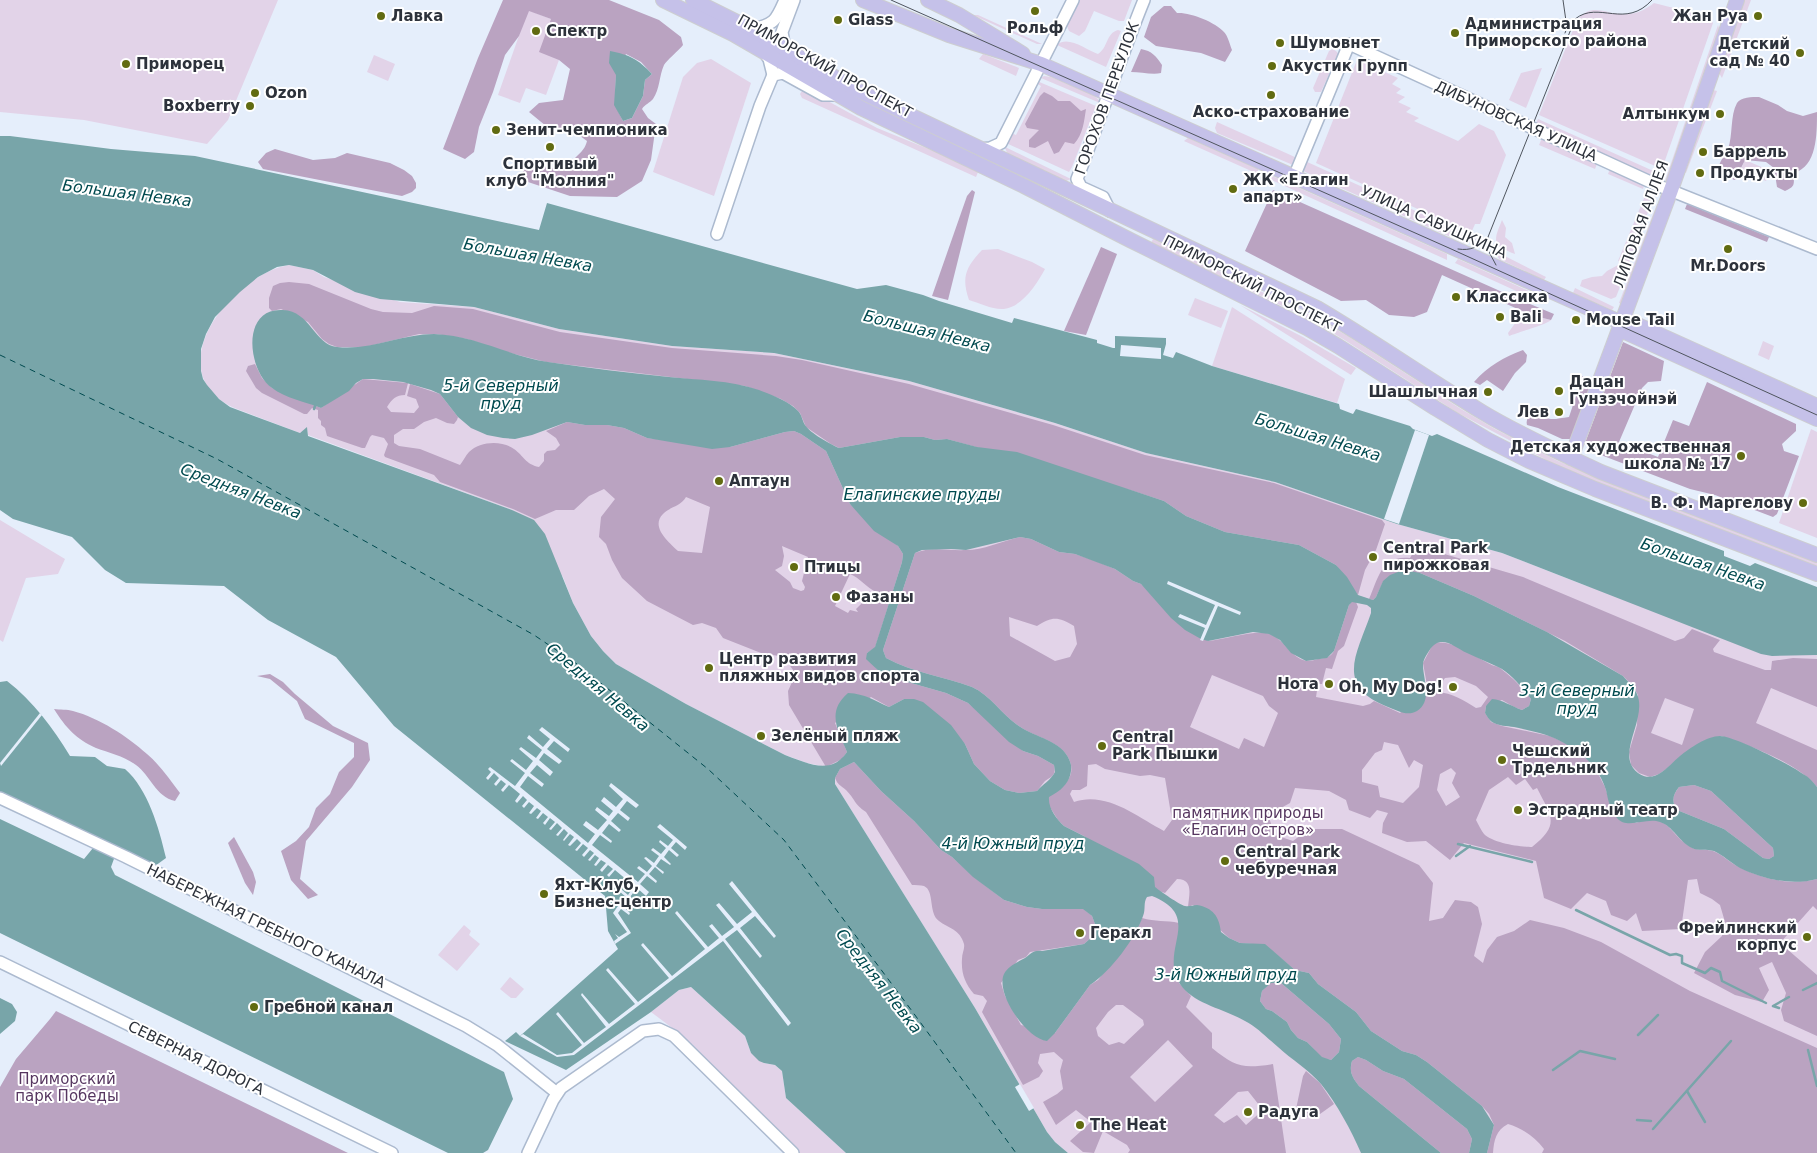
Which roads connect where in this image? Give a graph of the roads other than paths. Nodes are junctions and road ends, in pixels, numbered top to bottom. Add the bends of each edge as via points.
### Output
1 (693, 0) edge
2 (785, 0) edge
3 (794, 0) edge
4 (863, 0) edge
5 (928, 0) edge
6 (1073, 0) edge
7 (1144, 0) edge
8 (1737, 0) edge
9 (668, 2) edge
10 (751, 29) junction
11 (785, 49) junction
12 (766, 53) junction
13 (1041, 64) junction
14 (773, 75) junction
15 (1108, 94) junction
16 (838, 95) junction
17 (1001, 143) junction
18 (980, 149) junction
19 (1012, 164) junction
20 (1294, 177) junction
21 (1671, 190) junction
22 (1110, 211) junction
23 (717, 234) dead end
24 (1817, 249) edge
25 (1622, 323) junction
26 (1817, 406) edge
27 (1817, 419) edge
28 (1571, 458) junction
29 (1817, 555) edge
30 (1817, 574) edge
31 (0, 798) edge
32 (0, 962) edge
33 (0, 970) edge
34 (557, 1093) junction
35 (375, 1153) edge
36 (392, 1153) edge
37 (528, 1153) edge
38 (793, 1153) edge

1 - 10 main road, ПРИМОРСКИЙ ПРОСПЕКТ
2 - 10 street via 774,22
3 - 11 street via 782,32
4 - 13 main road, УЛИЦА САВУШКИНА via 949,35
5 - 13 main road, УЛИЦА САВУШКИНА
6 - 13 street
7 - 15 street, ГОРОХОВ ПЕРЕУЛОК
8 - 21 main road, ЛИПОВАЯ АЛЛЕЯ
9 - 12 main road, ПРИМОРСКИЙ ПРОСПЕКТ
10 - 11 main road, ПРИМОРСКИЙ ПРОСПЕКТ
11 - 18 main road, ПРИМОРСКИЙ ПРОСПЕКТ via 857,90
12 - 14 street
12 - 16 main road, ПРИМОРСКИЙ ПРОСПЕКТ
13 - 15 main road, УЛИЦА САВУШКИНА
13 - 17 street
14 - 16 street via 783,72 823,95
14 - 23 street
15 - 20 main road, УЛИЦА САВУШКИНА
15 - 22 street, ГОРОХОВ ПЕРЕУЛОК via 1077,179 1081,187 1103,197
16 - 30 main road, ПРИМОРСКИЙ ПРОСПЕКТ via 1307,328 1454,421 1527,460
17 - 18 street
17 - 19 street
18 - 19 main road, ПРИМОРСКИЙ ПРОСПЕКТ
19 - 22 main road, ПРИМОРСКИЙ ПРОСПЕКТ
20 - 21 street, ДИБУНОВСКАЯ УЛИЦА via 1349,44
20 - 25 main road, УЛИЦА САВУШКИНА
21 - 24 street, ДИБУНОВСКАЯ УЛИЦА
21 - 25 main road, ЛИПОВАЯ АЛЛЕЯ
22 - 28 main road, ПРИМОРСКИЙ ПРОСПЕКТ via 1317,308 1484,413
25 - 26 main road, УЛИЦА САВУШКИНА via 1630,321
25 - 27 main road, УЛИЦА САВУШКИНА via 1625,332
25 - 28 main road, ЛИПОВАЯ АЛЛЕЯ
28 - 29 main road, ПРИМОРСКИЙ ПРОСПЕКТ
31 - 34 street, НАБЕРЕЖНАЯ ГРЕБНОГО КАНАЛА via 126,856 466,1026 497,1045
32 - 36 street, СЕВЕРНАЯ ДОРОГА
33 - 35 street, СЕВЕРНАЯ ДОРОГА
34 - 37 street
34 - 38 street via 635,1035 659,1029 674,1036

